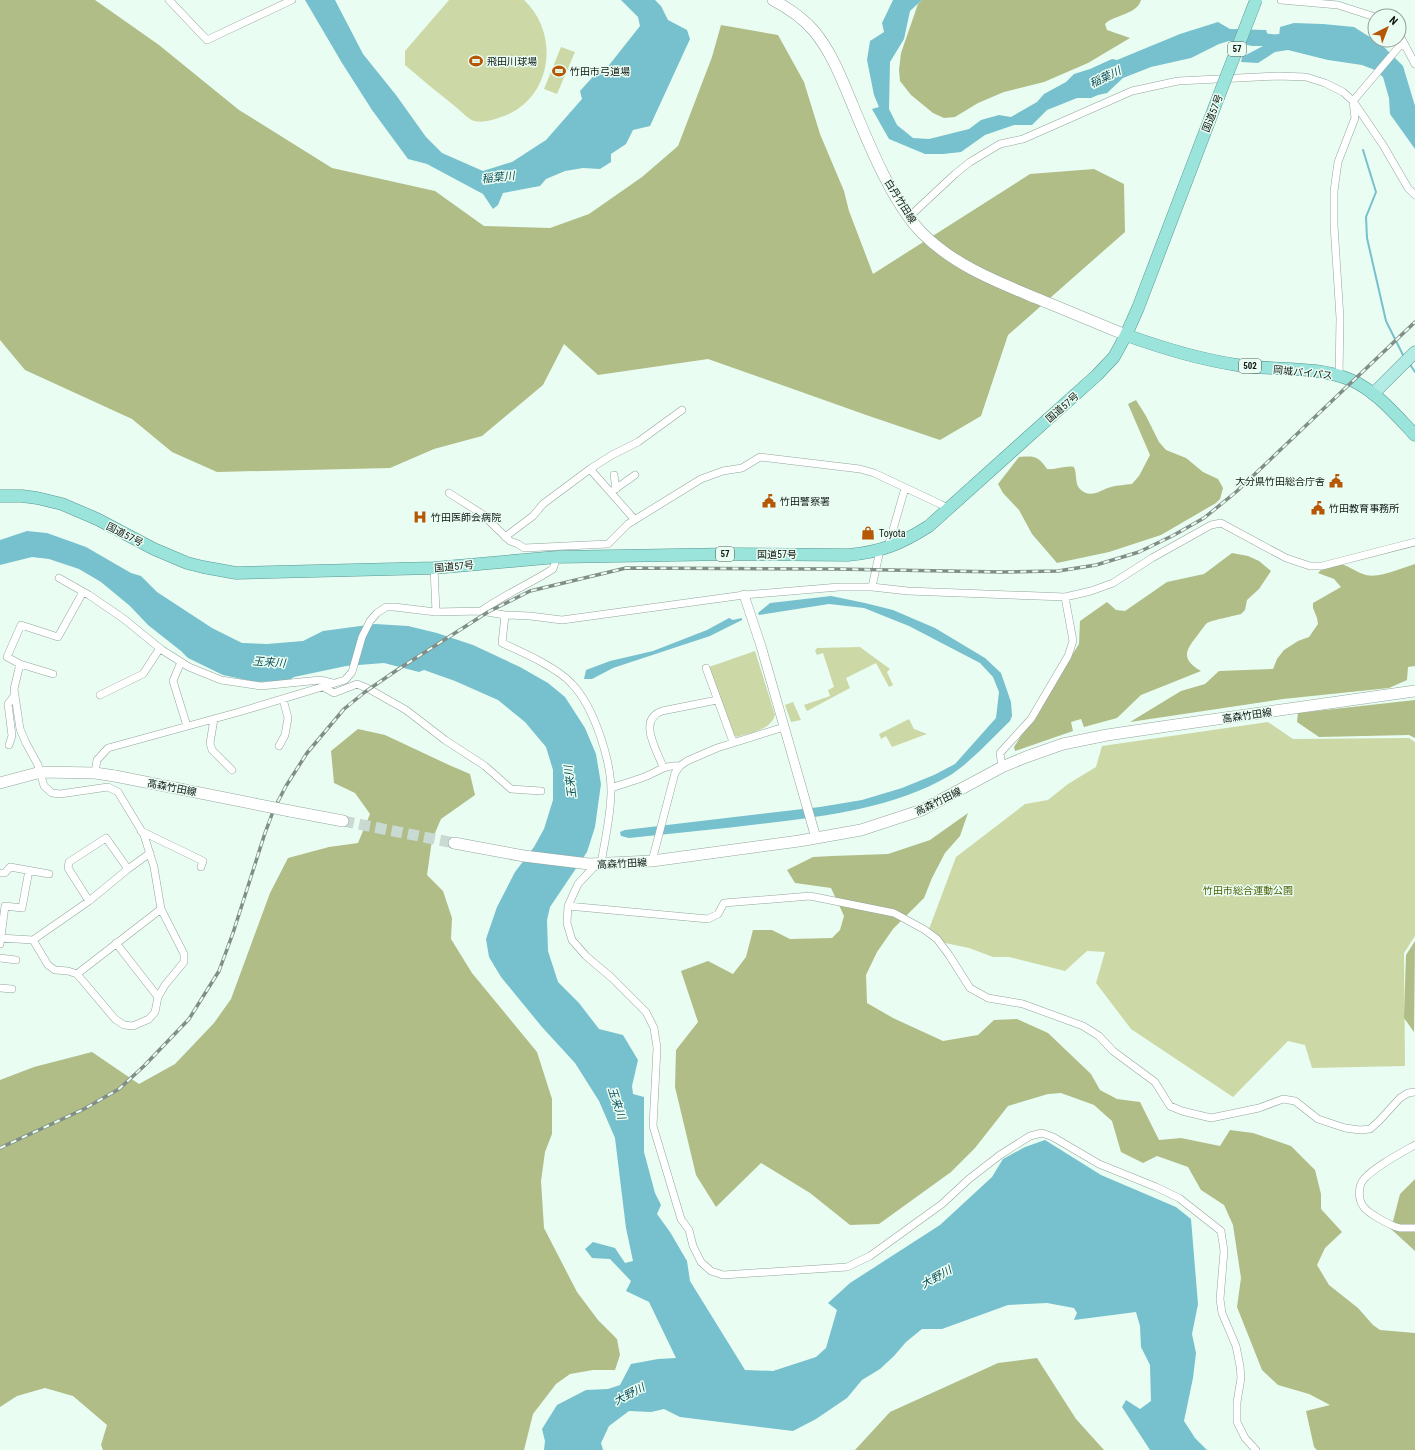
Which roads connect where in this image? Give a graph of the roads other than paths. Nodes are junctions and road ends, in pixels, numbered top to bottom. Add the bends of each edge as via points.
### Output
1 (169, 0) edge
2 (292, 0) edge
3 (773, 0) edge
4 (1256, 0) edge
5 (1281, 0) edge
6 (1367, 15) edge
7 (1398, 48) edge
8 (1405, 48) edge
9 (1415, 64) edge
10 (1354, 100) junction
11 (1415, 195) edge
12 (909, 217) junction
13 (1126, 336) junction
14 (1414, 353) edge
15 (1339, 376) junction
16 (1373, 394) junction
17 (682, 410) dead end
18 (1415, 435) edge
19 (590, 469) junction
20 (614, 475) dead end
21 (635, 475) dead end
22 (905, 488) junction
23 (614, 490) junction
24 (449, 493) dead end
25 (0, 496) edge
26 (949, 509) junction
27 (635, 520) junction
28 (505, 537) junction
29 (1415, 542) edge
30 (884, 548) junction
31 (557, 557) junction
32 (434, 568) junction
33 (59, 578) dead end
34 (872, 587) junction
35 (83, 592) junction
36 (744, 595) junction
37 (1065, 597) junction
38 (481, 611) junction
39 (436, 612) junction
40 (505, 615) junction
41 (160, 648) junction
42 (3, 659) edge
43 (181, 662) junction
44 (20, 664) junction
45 (706, 668) dead end
46 (53, 674) dead end
47 (334, 684) junction
48 (323, 687) junction
49 (1415, 691) edge
50 (15, 695) junction
51 (100, 695) dead end
52 (283, 699) junction
53 (717, 700) junction
54 (214, 719) junction
55 (187, 726) junction
56 (784, 727) junction
57 (733, 742) junction
58 (9, 745) dead end
59 (279, 746) dead end
60 (680, 766) junction
61 (663, 767) junction
62 (1002, 767) junction
63 (232, 770) dead end
64 (41, 772) junction
65 (95, 773) junction
66 (0, 783) edge
67 (611, 788) junction
68 (541, 790) dead end
69 (343, 821) tunnel mouth
70 (141, 831) junction
71 (816, 838) junction
72 (454, 843) tunnel mouth
73 (150, 853) junction
74 (652, 861) junction
75 (601, 863) junction
76 (201, 867) dead end
77 (128, 869) junction
78 (29, 870) junction
79 (0, 873) edge
80 (49, 874) dead end
81 (89, 900) junction
82 (568, 906) junction
83 (161, 910) junction
84 (0, 938) edge
85 (33, 940) junction
86 (116, 943) junction
87 (0, 944) edge
88 (0, 958) edge
89 (16, 960) dead end
90 (77, 974) junction
91 (0, 988) edge
92 (12, 989) dead end
93 (158, 997) junction
94 (1415, 1092) edge
95 (1415, 1145) edge
96 (1415, 1228) edge
97 (1256, 1450) edge

1 - 2 street via 206,40
3 - 12 main road, 白丹竹田線 via 794,12 813,29 828,51 882,169
4 - 13 highway, 国道57号 / 57, bridge
5 - 6 street via 1338,6
7 - 10 street
8 - 9 street
10 - 11 street via 1408,188
10 - 12 street via 1325,83 1306,76 1178,81 1149,86 1114,98 1023,139 1000,144 955,174
10 - 15 street via 1355,118 1338,162 1334,191 1340,318
12 - 13 main road, 白丹竹田線 via 938,248 968,268
13 - 15 highway, 岡城バイパス / 502 via 1200,358 1238,365 1321,372
13 - 26 highway, 国道57号 / 57 via 1114,357 1097,375
14 - 16 main road
15 - 16 highway, 岡城バイパス / 502
16 - 18 highway, 岡城バイパス / 502
17 - 19 street via 638,442
19 - 23 street
19 - 28 street via 543,504 533,516
20 - 23 street
21 - 23 street
22 - 26 street
22 - 27 street via 860,469 760,457 742,468 723,471 701,479
22 - 30 street
23 - 27 street
24 - 28 street via 482,514
25 - 32 highway, 国道57号 / 57 via 22,496 62,504 171,556 203,568 220,571 254,573
26 - 30 highway, 国道57号 / 57 via 913,536
27 - 28 street via 608,544 524,548
29 - 37 street via 1322,566 1310,566 1286,558 1221,523 1211,525 1152,558 1114,583
30 - 31 highway, 国道57号 / 57 via 841,555
30 - 34 street
31 - 32 highway, 国道57号 / 57
31 - 38 street via 553,569
32 - 39 street
33 - 35 street
34 - 36 street via 839,587
34 - 37 street via 908,591
35 - 41 street via 124,619
35 - 42 street via 58,637 21,624
36 - 40 street via 562,620
36 - 56 street
37 - 62 street via 1072,641 1068,656 1031,718 1000,753
38 - 39 street
38 - 40 street
39 - 47 street via 386,607 377,613 362,637 352,672 345,680
40 - 67 street via 502,643 560,674 572,684 584,700 600,734
41 - 43 street
41 - 51 street via 143,674
42 - 44 street
43 - 47 street via 221,680 261,686 320,680
43 - 55 street via 174,681
44 - 46 street
44 - 50 street
45 - 53 street
47 - 48 street
48 - 52 street
48 - 68 street via 334,693 357,684 369,689 406,710 511,788
49 - 62 main road, 高森竹田線 via 1107,735 1050,748
50 - 58 street via 8,704 12,736
50 - 64 street via 20,729
52 - 54 street
52 - 59 street via 288,718 285,735
53 - 57 street
53 - 61 street via 657,712 652,716 650,732
54 - 55 street
54 - 63 street via 210,743 212,750
55 - 65 street via 108,748 97,760
56 - 57 street
56 - 71 street
57 - 60 street
60 - 61 street
60 - 74 street via 675,773
61 - 67 street via 644,777
62 - 71 main road, 高森竹田線 via 922,810 861,830
64 - 65 main road, 高森竹田線
64 - 66 main road, 高森竹田線
64 - 70 street via 44,786 52,793 112,788 118,792
65 - 69 main road, 高森竹田線, bridge
67 - 75 street
70 - 73 street
70 - 76 street via 203,861
71 - 74 main road, 高森竹田線
72 - 75 main road, 高森竹田線 via 589,864
73 - 77 street
73 - 83 street
74 - 75 main road, 高森竹田線
75 - 82 street via 578,884
77 - 81 street
77 - 81 street via 106,838 69,862 68,868
78 - 79 street via 10,867 4,873
78 - 80 street
78 - 84 street via 22,908 5,906
81 - 85 street
82 - 94 street via 708,919 718,914 724,903 810,896 894,913 937,939 970,988 988,998 1023,1004 1082,1026 1099,1036 1113,1051 1155,1082 1170,1106 1211,1118 1258,1108 1283,1099 1295,1101 1318,1119 1345,1128 1370,1129 1400,1098 1408,1092
82 - 97 street via 567,923 572,940 646,1012 654,1028 657,1048 653,1126 682,1219 689,1230 692,1246 701,1262 711,1271 723,1275 847,1267 870,1256 942,1204 969,1179 1006,1151 1030,1136 1042,1133 1054,1137 1099,1164 1179,1198 1221,1231 1224,1251 1220,1300 1240,1366 1237,1422 1245,1438
83 - 86 street
83 - 93 street via 184,954 184,962
84 - 85 street
84 - 87 street
85 - 90 street via 48,965 55,970
86 - 90 street
86 - 93 street
88 - 89 street
90 - 93 street via 115,1019 124,1025 133,1026 148,1019 155,1012
91 - 92 street
95 - 96 street via 1383,1164 1363,1180 1360,1186 1363,1206 1376,1216 1399,1228

